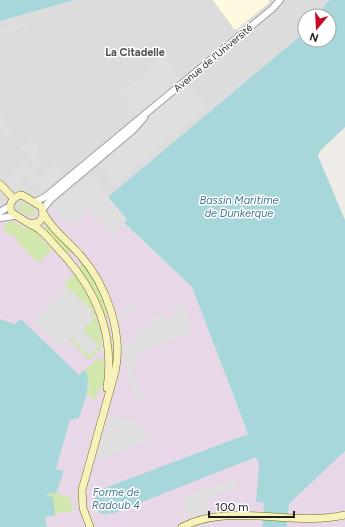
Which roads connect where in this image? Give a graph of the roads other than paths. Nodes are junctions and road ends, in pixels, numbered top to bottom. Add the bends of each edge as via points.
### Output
1 (280, 0) edge
2 (146, 115) junction
3 (0, 184) edge
4 (14, 199) junction
5 (35, 202) junction
6 (10, 206) junction
7 (0, 212) edge
8 (43, 212) junction
9 (14, 216) junction
10 (0, 218) edge
11 (30, 224) junction
12 (103, 411) junction
13 (345, 515) edge
14 (90, 527) edge
15 (182, 527) edge

1 - 2 street, Avenue de l'Université
2 - 5 street, Avenue de l'Université via 47,196
2 - 8 street, Avenue de l'Université via 135,129 50,200
3 - 4 main road
4 - 5 main road via 22,195
4 - 6 main road
5 - 8 main road
6 - 7 street
6 - 9 main road
8 - 11 main road via 39,222
8 - 12 main road via 93,272 112,320 117,361
9 - 10 street
9 - 11 main road
11 - 12 main road via 41,230 81,274 95,298 104,326 109,364
12 - 14 main road via 82,490 83,508
13 - 15 main road via 326,519 209,518

